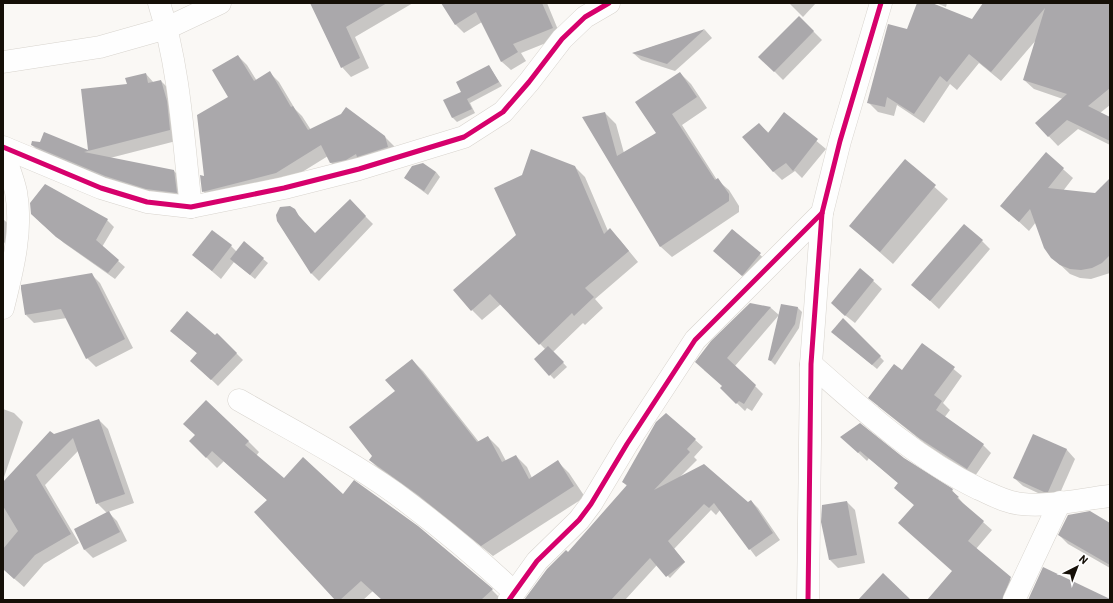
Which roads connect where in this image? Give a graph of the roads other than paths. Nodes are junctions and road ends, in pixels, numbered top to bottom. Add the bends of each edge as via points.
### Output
1 (159, 3) edge
2 (220, 3) edge
3 (609, 3) edge
4 (881, 3) edge
5 (167, 28) junction
6 (3, 62) edge
7 (3, 146) edge
8 (3, 151) edge
9 (191, 207) junction
10 (822, 213) junction
11 (3, 308) edge
12 (811, 364) junction
13 (239, 400) dead end
14 (1110, 496) edge
15 (1060, 502) junction
16 (512, 596) edge
17 (808, 600) edge
18 (1014, 600) edge

1 - 5 street
2 - 5 street
3 - 9 street via 585,17 562,39 503,112 464,138 284,188
4 - 10 street via 840,141
5 - 6 street via 100,47
5 - 9 street via 176,77
7 - 9 street via 101,188 147,202
8 - 11 street via 16,192 18,221 12,272
10 - 12 street
10 - 16 street via 695,340 591,504 537,561
12 - 15 street via 905,444 948,474 1002,500 1022,504
12 - 17 street
13 - 16 street via 337,456 395,493 477,557
14 - 15 street
15 - 18 street

